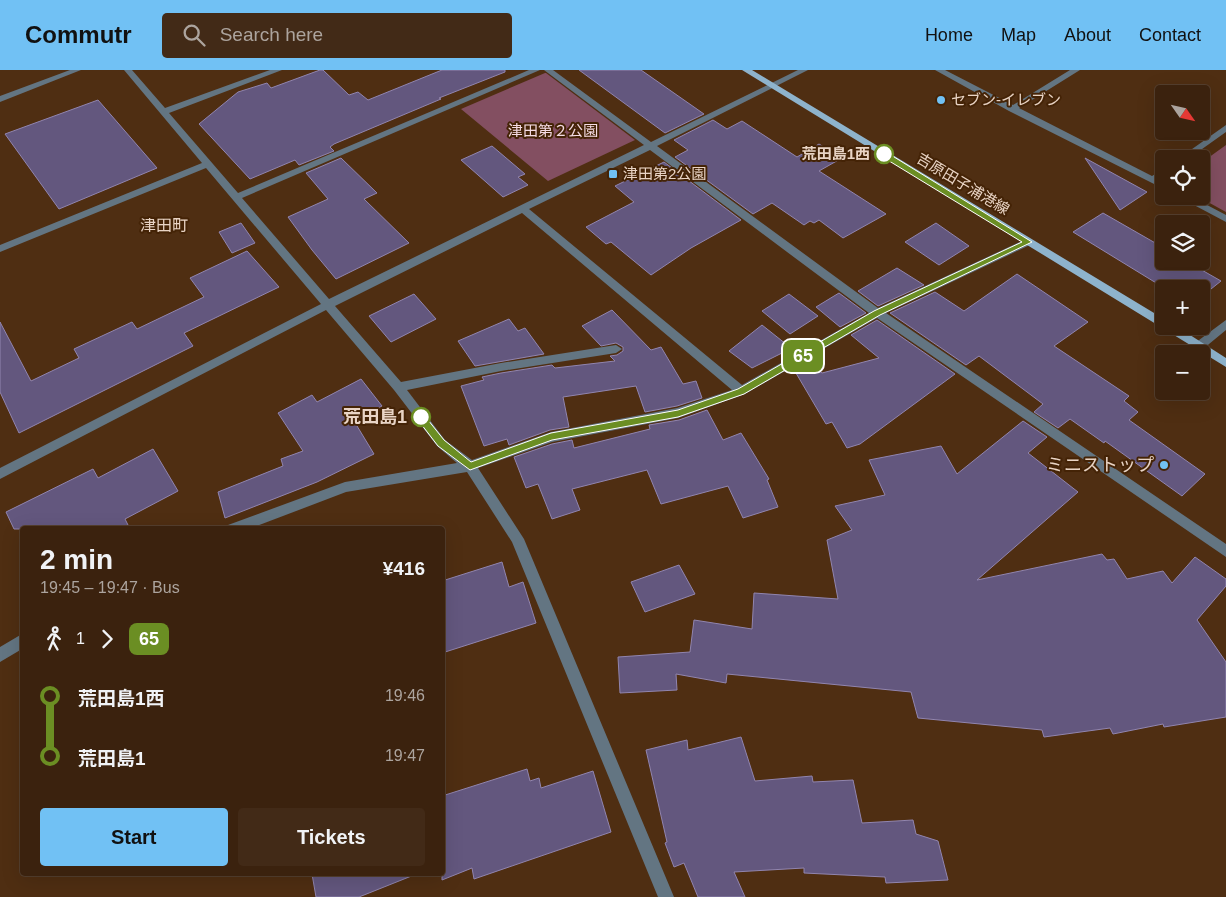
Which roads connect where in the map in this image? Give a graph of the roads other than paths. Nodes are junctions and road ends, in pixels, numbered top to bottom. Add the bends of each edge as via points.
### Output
1 (77, 70) edge
2 (128, 70) edge
3 (278, 70) edge
4 (536, 70) edge
5 (548, 70) edge
6 (746, 70) edge
7 (804, 70) edge
8 (939, 70) edge
9 (1076, 70) edge
10 (771, 86) junction
11 (0, 99) edge
12 (1012, 109) junction
13 (164, 112) junction
14 (1226, 128) edge
15 (649, 145) junction
16 (1195, 150) edge
17 (208, 164) junction
18 (1155, 178) edge
19 (1152, 180) junction
20 (1155, 182) edge
21 (236, 198) junction
22 (1199, 205) edge
23 (523, 209) junction
24 (1226, 219) edge
25 (1028, 242) junction
26 (0, 250) edge
27 (327, 305) junction
28 (877, 313) junction
29 (1155, 319) edge
30 (1226, 324) edge
31 (1181, 335) edge
32 (1197, 345) edge
33 (1200, 345) edge
34 (616, 349) dead end
35 (1210, 353) edge
36 (1226, 363) edge
37 (398, 387) junction
38 (741, 391) junction
39 (470, 466) junction
40 (0, 474) edge
41 (264, 523) edge
42 (248, 526) edge
43 (1226, 551) edge
44 (20, 642) edge
45 (0, 655) edge
46 (666, 897) edge

1 - 11 street
2 - 13 street
3 - 13 street
4 - 21 street
5 - 15 street
6 - 10 main road, 吉原田子浦港線
7 - 10 street
8 - 12 street
9 - 12 street
10 - 15 street
10 - 25 main road, 吉原田子浦港線
12 - 19 street
13 - 17 street
14 - 16 street
15 - 23 street
15 - 28 street
17 - 21 street
17 - 26 street
18 - 19 street
19 - 20 street
21 - 27 street
22 - 24 street
23 - 27 street
23 - 38 street
25 - 28 street
25 - 29 main road, 吉原田子浦港線
27 - 37 street
27 - 40 street
28 - 38 street
28 - 43 street
30 - 33 street
31 - 32 main road, 吉原田子浦港線
34 - 37 street
35 - 36 main road, 吉原田子浦港線
37 - 39 street via 441,443
38 - 39 street via 678,413 551,437
39 - 41 street via 346,487
39 - 46 street via 517,539
41 - 42 street
44 - 45 street

